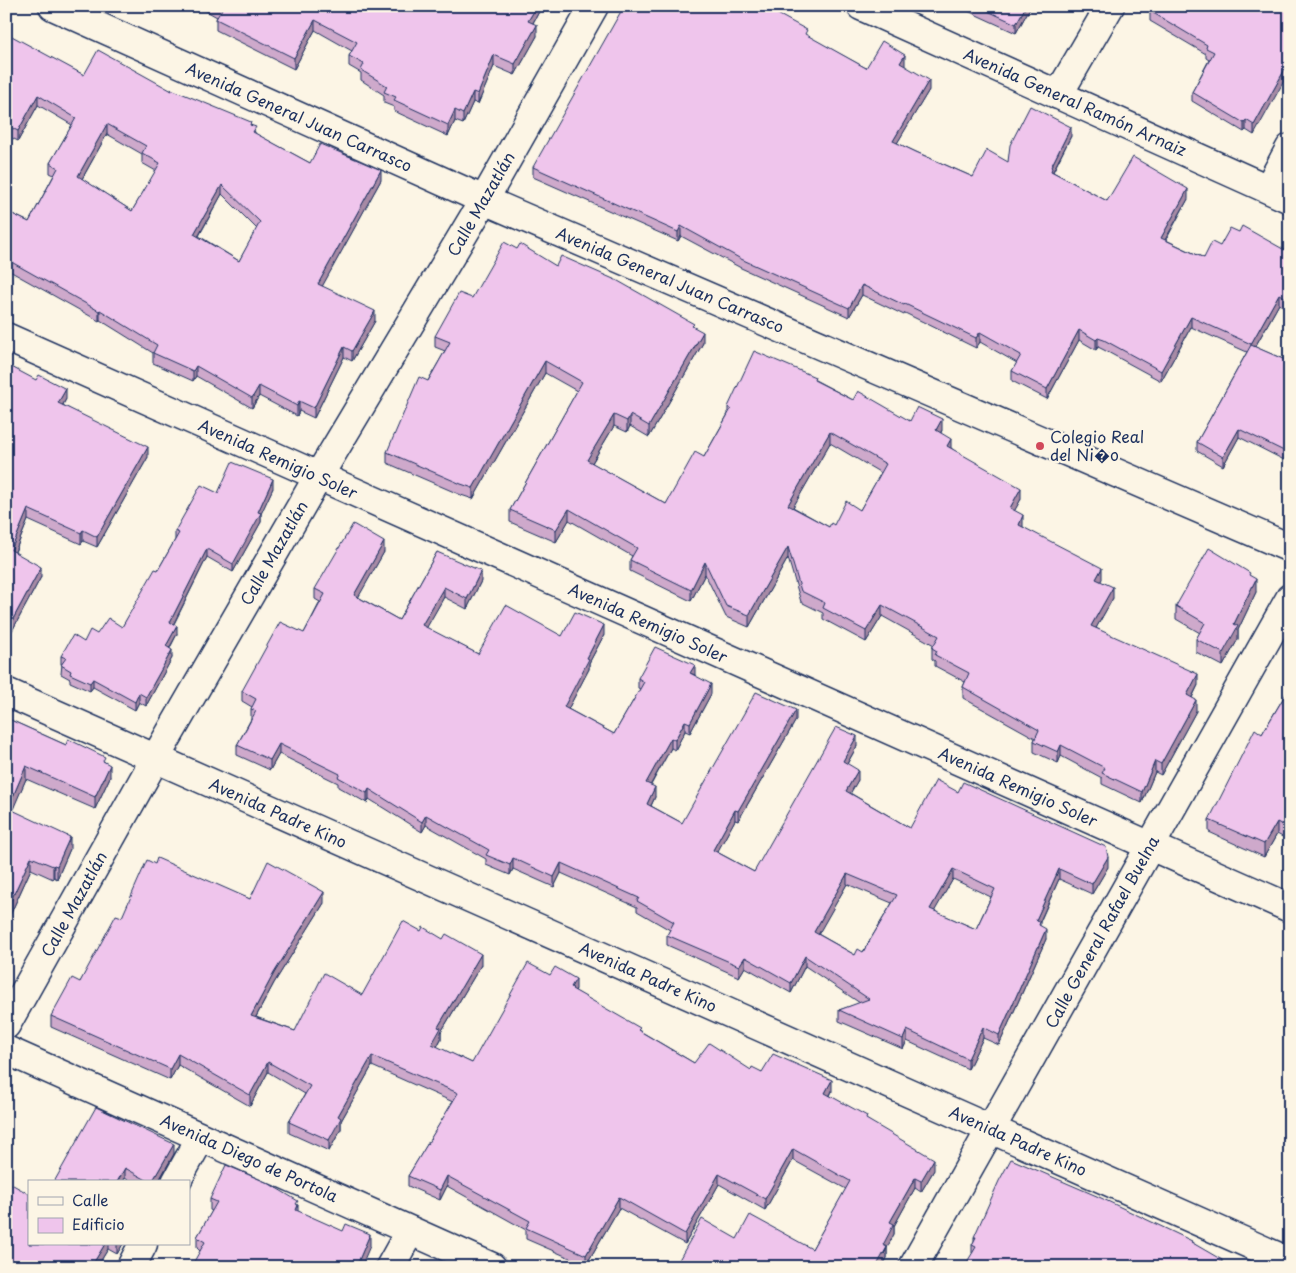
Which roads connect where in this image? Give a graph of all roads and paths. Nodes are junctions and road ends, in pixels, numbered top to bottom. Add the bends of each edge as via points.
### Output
1 (53, 6) edge
2 (594, 6) edge
3 (861, 6) edge
4 (1110, 6) edge
5 (1058, 95) junction
6 (1290, 148) edge
7 (1279, 194) edge
8 (484, 200) junction
9 (6, 337) edge
10 (318, 477) junction
11 (1290, 548) edge
12 (1290, 598) edge
13 (6, 692) edge
14 (155, 760) junction
15 (1150, 846) junction
16 (1290, 908) edge
17 (6, 1025) edge
18 (6, 1050) edge
19 (992, 1129) junction
20 (201, 1137) junction
21 (177, 1180) edge
22 (410, 1231) junction
23 (142, 1246) edge
24 (1290, 1262) edge
25 (131, 1267) edge
26 (390, 1267) edge
27 (492, 1267) edge
28 (914, 1267) edge

1 - 8 street, Avenida General Juan Carrasco
2 - 8 street, Calle Mazatlán
3 - 5 street, Avenida General Ramón Arnaiz
4 - 5 street
5 - 7 street, Avenida General Ramón Arnaiz
6 - 7 street
8 - 10 street, Calle Mazatlán
8 - 11 street, Avenida General Juan Carrasco
9 - 10 street, Avenida Remigio Soler
10 - 14 street, Calle Mazatlán
10 - 15 street, Avenida Remigio Soler
12 - 15 street, Calle General Rafael Buelna
13 - 14 street, Avenida Padre Kino
14 - 17 street, Calle Mazatlán
14 - 19 street, Avenida Padre Kino
15 - 16 street, Avenida Remigio Soler
15 - 19 street, Calle General Rafael Buelna
18 - 20 street, Avenida Diego de Portola
19 - 24 street, Avenida Padre Kino
19 - 28 street, Calle General Rafael Buelna
20 - 21 street
20 - 22 street, Avenida Diego de Portola
22 - 26 street
22 - 27 street, Avenida Diego de Portola
23 - 25 street

